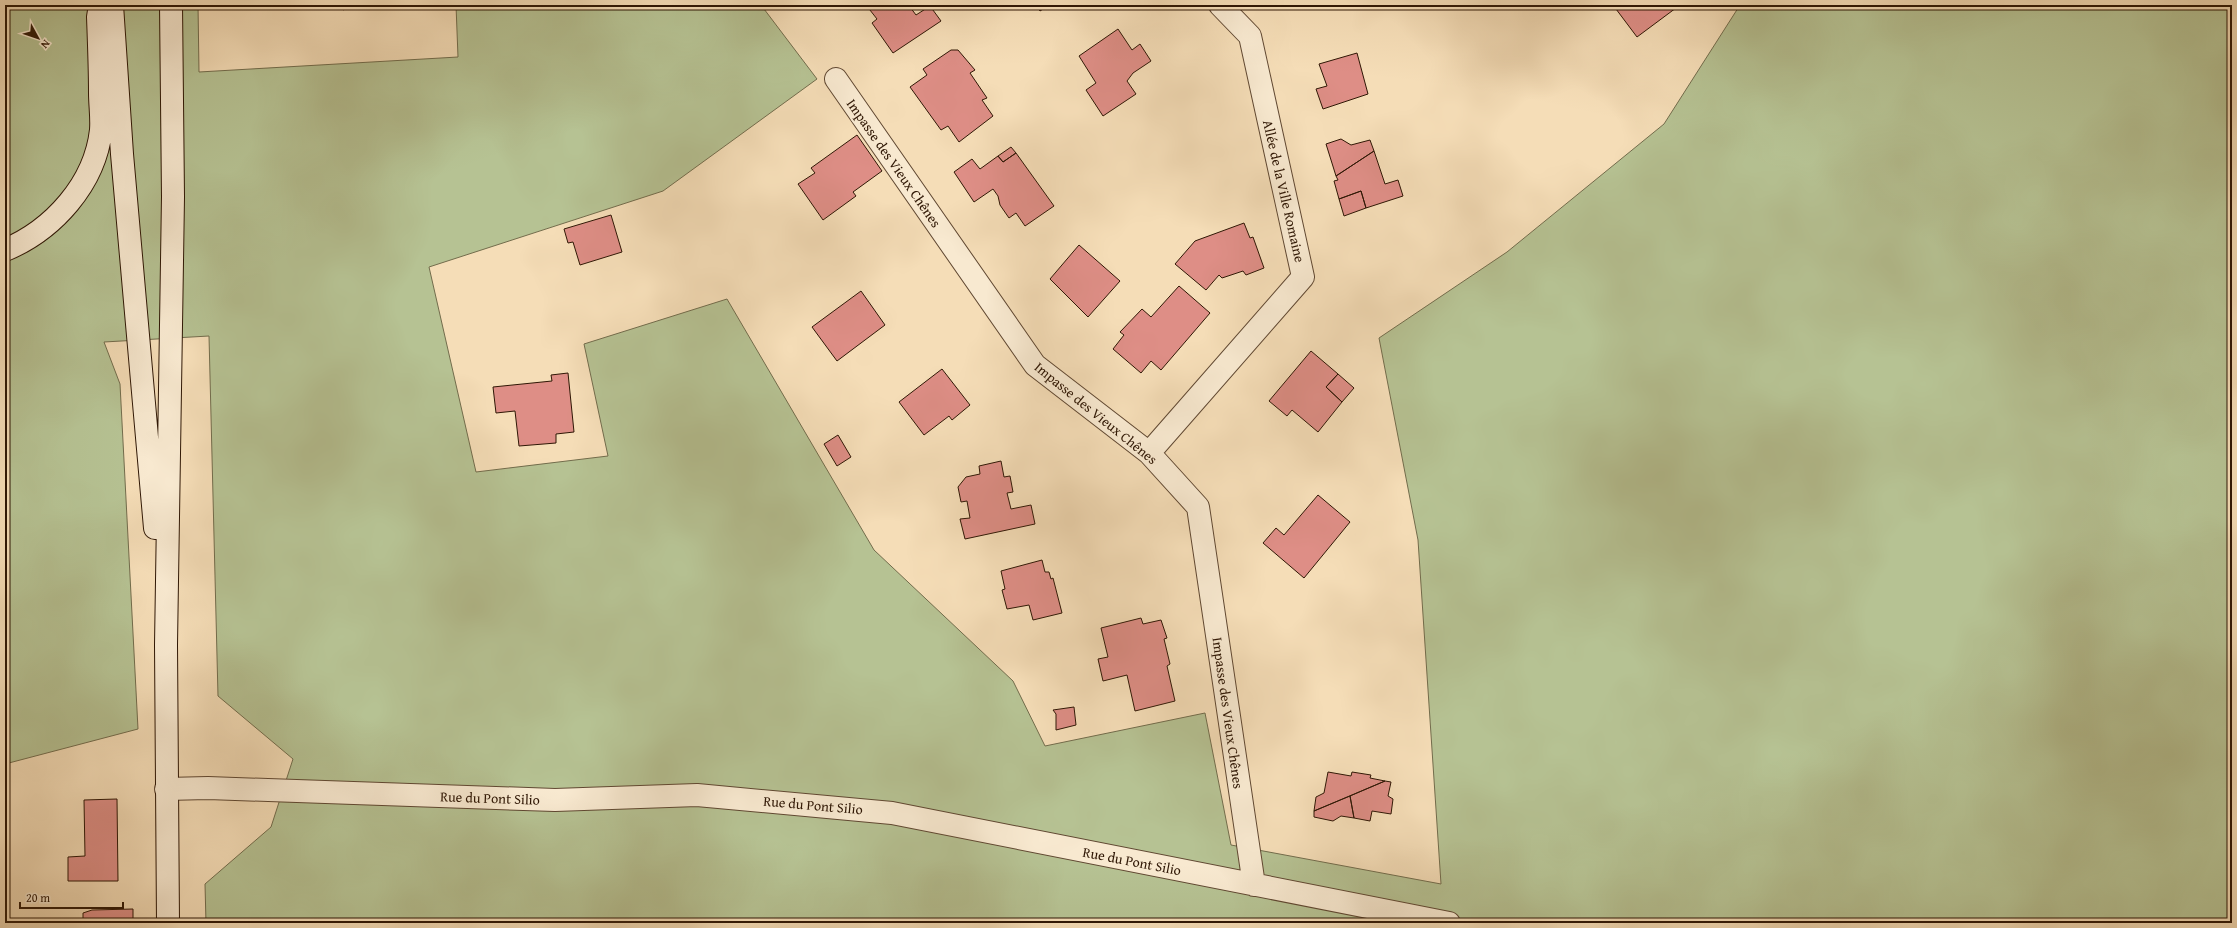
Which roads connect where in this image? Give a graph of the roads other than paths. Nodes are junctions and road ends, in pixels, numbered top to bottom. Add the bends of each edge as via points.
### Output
1 (100, 5) edge
2 (112, 5) edge
3 (171, 5) edge
4 (1220, 5) edge
5 (836, 79) dead end
6 (5, 250) edge
7 (1149, 453) junction
8 (166, 645) junction
9 (166, 789) junction
10 (1254, 885) junction
11 (168, 923) edge
12 (1449, 923) edge

1 - 6 street via 98,17 101,130 95,156 77,191 50,224 20,244
2 - 8 street via 122,154
3 - 8 street via 173,197
4 - 7 street, Allée de la Ville Romaine via 1250,36 1303,277
5 - 7 street, Impasse des Vieux Chênes via 1035,365
7 - 10 street, Impasse des Vieux Chênes via 1198,507
8 - 9 street
9 - 10 street, Rue du Pont Silio via 216,788 555,800 697,795 892,813
9 - 11 street
10 - 12 street, Rue du Pont Silio

